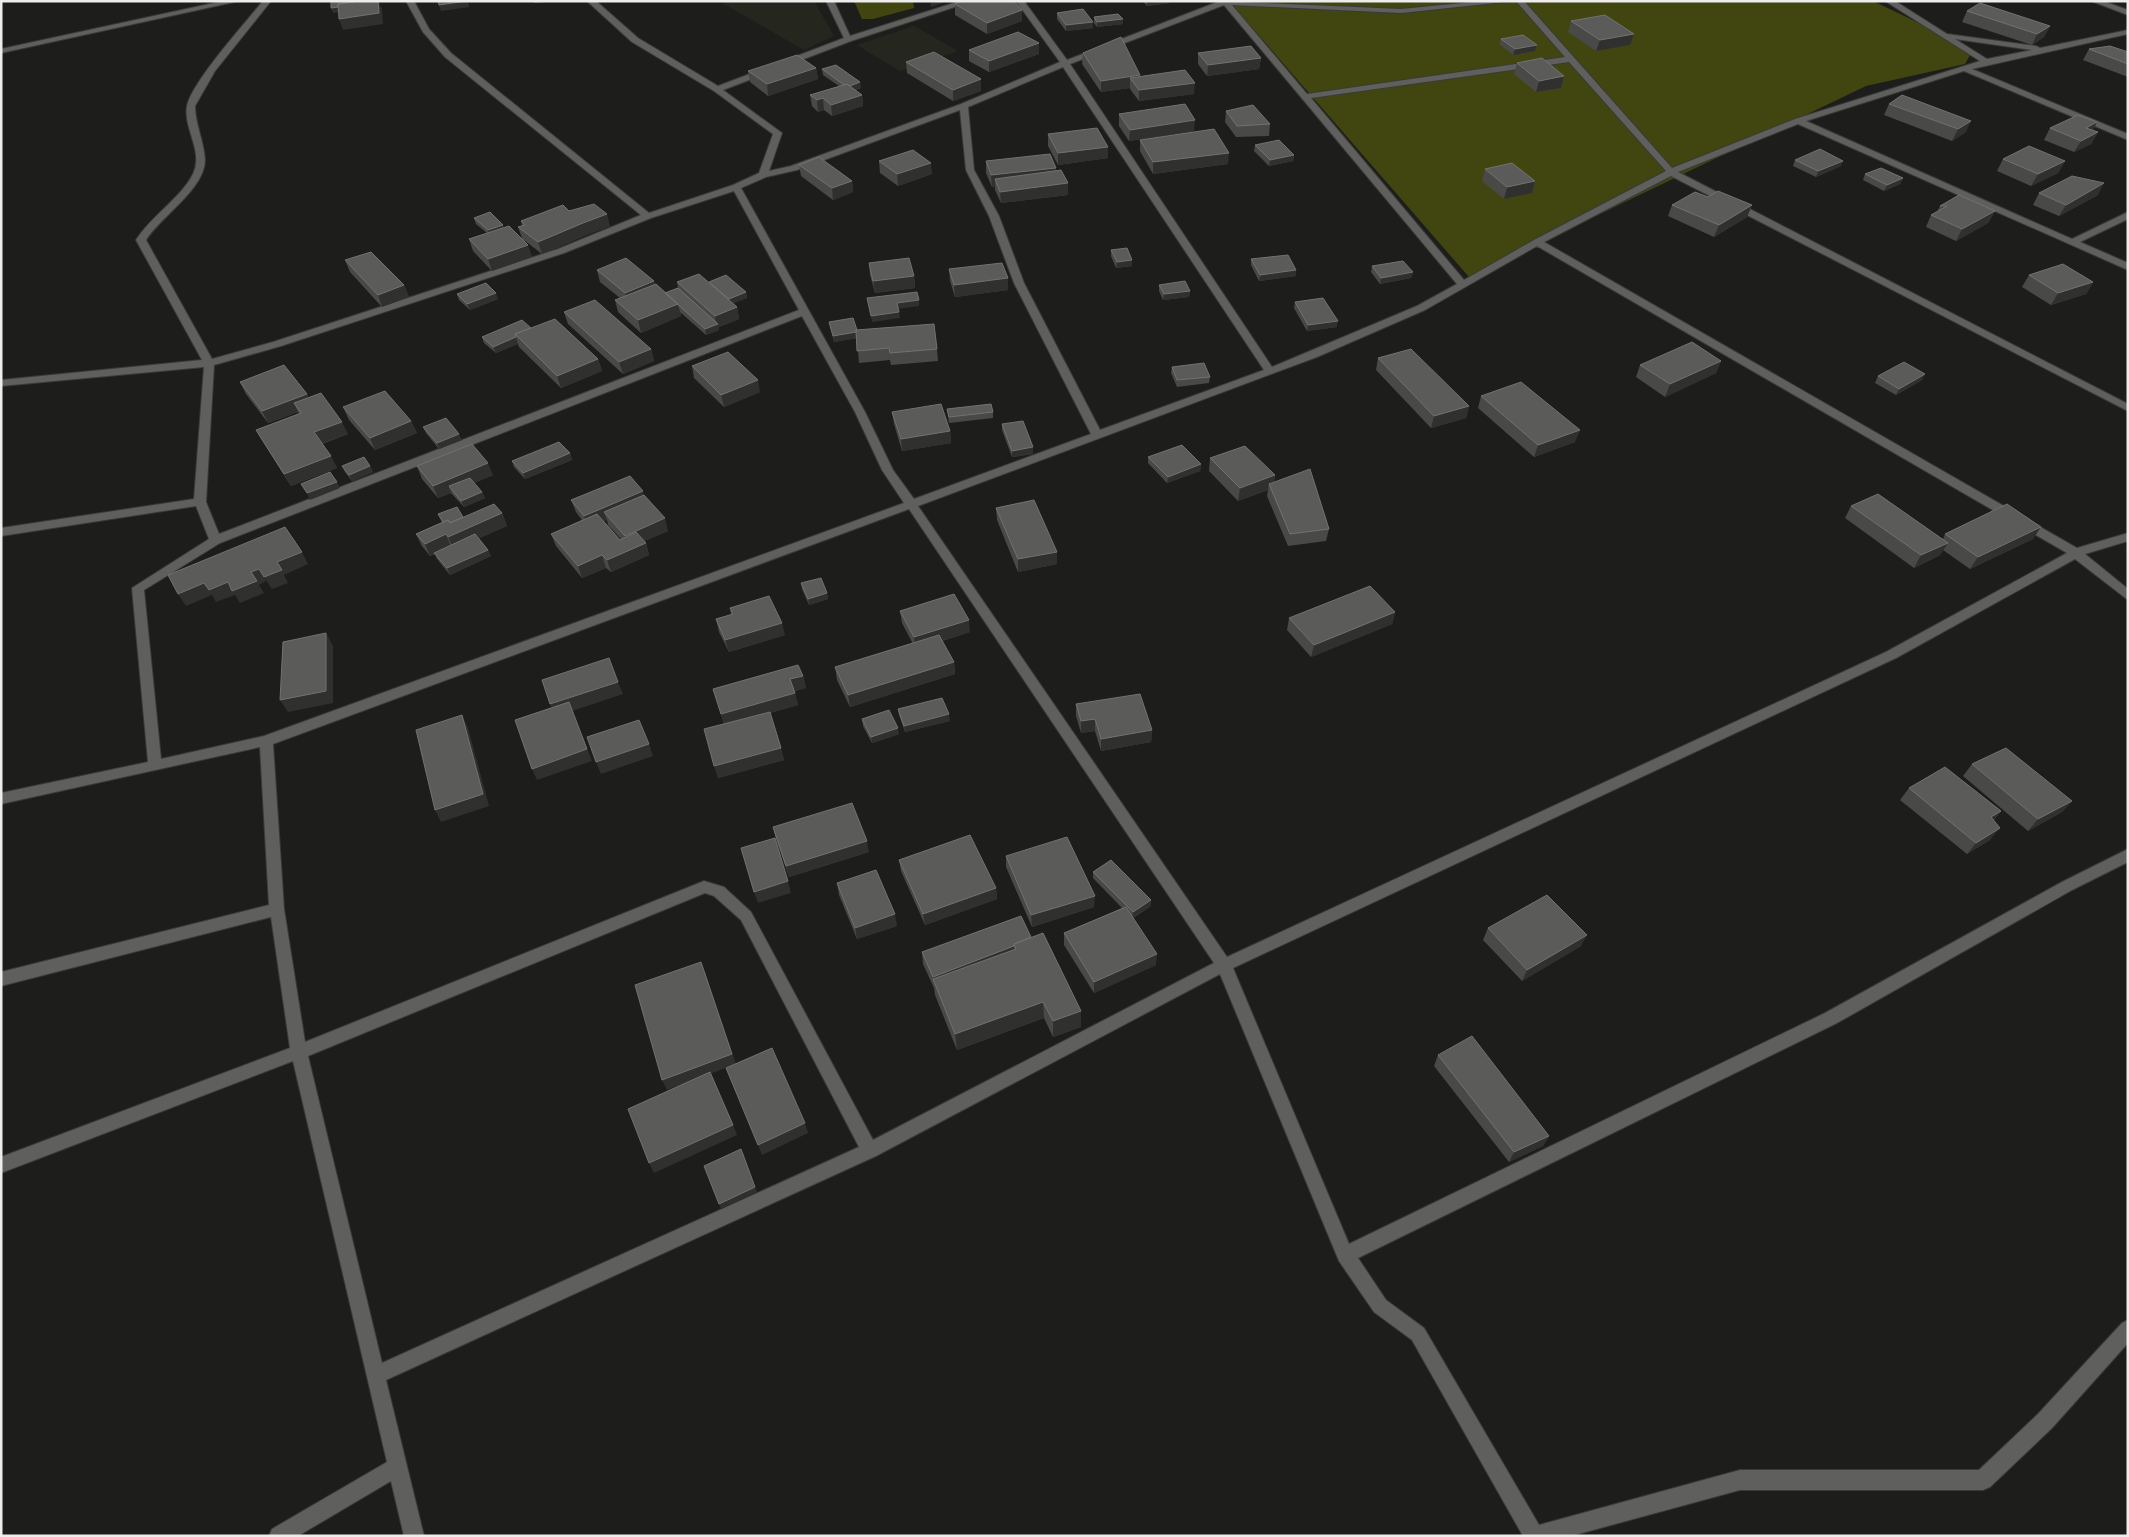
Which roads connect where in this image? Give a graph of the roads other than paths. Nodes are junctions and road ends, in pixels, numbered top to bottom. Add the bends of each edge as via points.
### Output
1 (234, 1) edge
2 (267, 1) edge
3 (410, 1) edge
4 (591, 1) edge
5 (830, 1) edge
6 (969, 1) edge
7 (1020, 1) edge
8 (1510, 1) edge
9 (1520, 1) edge
10 (1889, 1) edge
11 (2095, 1) edge
12 (1225, 2) edge
13 (2128, 13) edge
14 (2128, 32) edge
15 (1942, 35) junction
16 (848, 39) junction
17 (2047, 49) junction
18 (1, 51) edge
19 (1571, 59) junction
20 (1986, 62) junction
21 (1065, 63) junction
22 (1963, 68) junction
23 (717, 89) junction
24 (1304, 96) junction
25 (964, 106) junction
26 (1798, 121) junction
27 (2128, 136) edge
28 (1671, 172) junction
29 (763, 176) junction
30 (736, 187) junction
31 (2128, 215) edge
32 (648, 216) junction
33 (1538, 242) junction
34 (2071, 242) junction
35 (2128, 267) edge
36 (1462, 284) junction
37 (804, 312) junction
38 (209, 364) junction
39 (1270, 371) junction
40 (1, 383) edge
41 (2128, 408) edge
42 (1097, 435) junction
43 (200, 502) junction
44 (910, 504) junction
45 (1, 532) edge
46 (2128, 537) edge
47 (216, 540) junction
48 (2076, 553) junction
49 (2128, 596) edge
50 (266, 741) junction
51 (155, 766) junction
52 (1, 799) edge
53 (2128, 855) edge
54 (278, 910) junction
55 (1224, 965) junction
56 (1, 979) edge
57 (299, 1052) junction
58 (870, 1150) junction
59 (1, 1164) edge
60 (1345, 1255) junction
61 (2128, 1329) edge
62 (376, 1375) junction
63 (398, 1466) junction
64 (280, 1536) edge
65 (414, 1536) edge
66 (1534, 1536) edge

1 - 18 street
2 - 38 street via 216,65 191,105 202,163 197,174 141,240
3 - 32 street via 431,39 448,55
4 - 23 street via 635,40
5 - 16 street
6 - 16 street
7 - 21 street
8 - 12 street via 1401,11
9 - 19 street
10 - 15 street
11 - 13 street
12 - 21 street
12 - 24 street
14 - 17 street
15 - 17 street
15 - 20 street
16 - 23 street
17 - 20 street
19 - 24 street
19 - 28 street
20 - 22 street
21 - 25 street
21 - 39 street
22 - 26 street
22 - 27 street
23 - 29 street via 778,133
24 - 36 street
25 - 29 street via 794,168
25 - 42 street via 970,170 994,216 1019,283
26 - 28 street
26 - 34 street
28 - 33 street
28 - 41 street
29 - 30 street
30 - 32 street
30 - 37 street
31 - 34 street
32 - 38 street via 561,251
33 - 36 street
33 - 48 street
34 - 35 street
36 - 39 street via 1420,308
37 - 44 street via 860,412 888,470
37 - 47 street
38 - 40 street
38 - 43 street
39 - 42 street
42 - 44 street
43 - 45 street
43 - 47 street
44 - 50 street
44 - 55 street
46 - 48 street
47 - 51 street via 138,588
48 - 49 street
48 - 55 street via 1891,655
50 - 51 street
50 - 54 street
51 - 52 street
53 - 60 street via 1831,1018
54 - 56 street
54 - 57 street
55 - 58 street
55 - 60 street
57 - 58 street via 704,887 719,892 746,916
57 - 59 street
57 - 62 street
58 - 62 street
60 - 66 street via 1380,1306 1418,1334
61 - 66 street via 2045,1421 1983,1480 1740,1480
62 - 63 street
63 - 64 street
63 - 65 street

